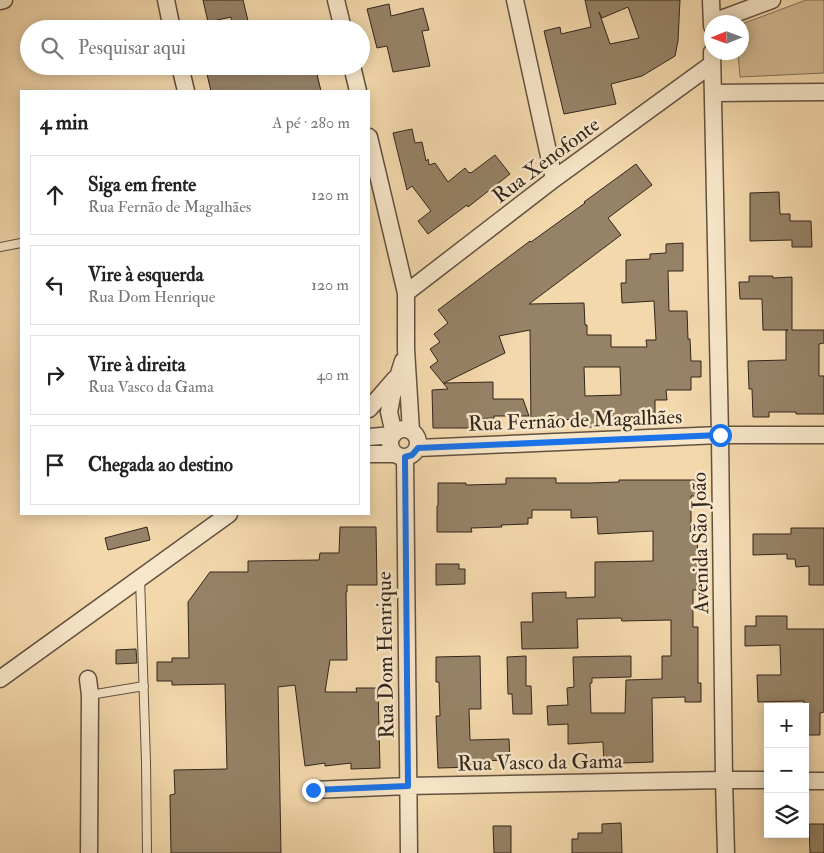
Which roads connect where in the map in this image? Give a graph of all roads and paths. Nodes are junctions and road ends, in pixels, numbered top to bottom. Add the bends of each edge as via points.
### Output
1 (4, 0) edge
2 (166, 0) edge
3 (336, 0) edge
4 (515, 0) edge
5 (711, 0) edge
6 (772, 0) edge
7 (0, 1) edge
8 (712, 15) edge
9 (734, 15) edge
10 (170, 20) edge
11 (341, 20) edge
12 (709, 60) edge
13 (712, 60) edge
14 (182, 75) edge
15 (354, 75) edge
16 (186, 90) edge
17 (358, 90) edge
18 (824, 92) edge
19 (713, 93) junction
20 (370, 141) edge
21 (554, 179) junction
22 (20, 243) edge
23 (0, 247) edge
24 (406, 293) junction
25 (406, 349) junction
26 (398, 376) junction
27 (370, 408) edge
28 (411, 431) junction
29 (393, 434) junction
30 (720, 435) junction
31 (824, 435) edge
32 (370, 437) edge
33 (406, 453) junction
34 (370, 454) edge
35 (228, 515) edge
36 (140, 578) junction
37 (0, 679) edge
38 (144, 686) junction
39 (89, 687) joint
40 (724, 780) junction
41 (764, 780) edge
42 (809, 780) edge
43 (824, 781) edge
44 (408, 786) junction
45 (313, 790) dead end
46 (89, 853) edge
47 (147, 853) edge
48 (409, 853) edge
49 (726, 853) edge

1 - 7 street
2 - 10 street
3 - 11 street
4 - 21 street
5 - 8 street
6 - 9 street
12 - 21 street, Rua Xenofonte
13 - 19 street, Avenida São João
14 - 16 street
15 - 17 street
18 - 19 street
19 - 30 street, Avenida São João
20 - 24 street
21 - 24 street, Rua Xenofonte
22 - 23 lane
24 - 25 street
25 - 26 street
25 - 28 street
26 - 27 street
26 - 29 street via 390,412
28 - 29 street via 405,429
28 - 33 street via 418,438
29 - 32 street
29 - 33 street via 390,440 392,450
30 - 31 street, Rua Fernão de Magalhães
30 - 33 street, Rua Fernão de Magalhães
30 - 40 street, Avenida São João
33 - 34 street, Rua Fernão de Magalhães
33 - 44 street, Rua Dom Henrique
35 - 36 street
36 - 37 street
36 - 38 lane
38 - 39 lane
38 - 47 lane
39 - 46 street
40 - 41 street, Rua Vasco da Gama
40 - 44 street, Rua Vasco da Gama
40 - 49 street, Avenida São João
42 - 43 street
44 - 45 street, Rua Vasco da Gama
44 - 48 street, Rua Dom Henrique

